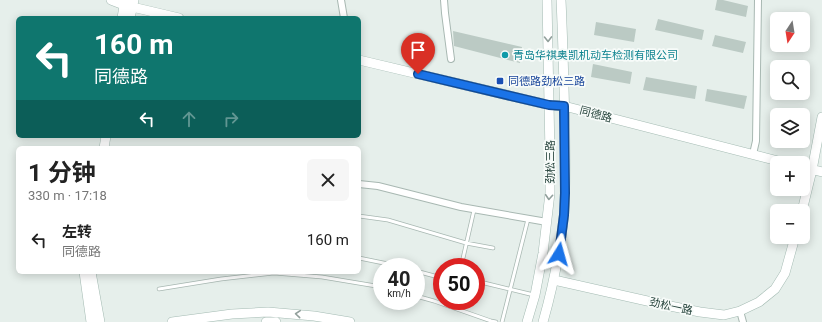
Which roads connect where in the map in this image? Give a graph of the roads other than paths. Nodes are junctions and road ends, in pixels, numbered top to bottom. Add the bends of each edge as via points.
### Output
1 (110, 0) edge
2 (341, 0) edge
3 (444, 0) edge
4 (547, 0) edge
5 (561, 0) edge
6 (758, 0) edge
7 (129, 3) edge
8 (123, 16) edge
9 (130, 16) edge
10 (173, 16) edge
11 (344, 16) edge
12 (452, 59) dead end
13 (361, 60) edge
14 (549, 105) junction
15 (564, 106) junction
16 (822, 117) edge
17 (753, 154) junction
18 (770, 159) edge
19 (810, 162) edge
20 (810, 169) edge
21 (822, 172) edge
22 (361, 184) edge
23 (474, 210) junction
24 (361, 216) edge
25 (528, 219) junction
26 (547, 222) junction
27 (466, 243) junction
28 (793, 244) edge
29 (493, 248) dead end
30 (361, 258) edge
31 (463, 258) edge
32 (373, 261) edge
33 (84, 274) edge
34 (91, 274) edge
35 (554, 280) junction
36 (485, 282) edge
37 (373, 285) edge
38 (159, 289) dead end
39 (510, 289) junction
40 (535, 295) junction
41 (425, 298) edge
42 (740, 311) junction
43 (95, 321) edge
44 (172, 322) edge
45 (266, 322) edge
46 (276, 322) edge
47 (350, 322) edge
48 (496, 322) edge
49 (502, 322) edge
50 (527, 322) edge
51 (543, 322) edge
52 (743, 322) edge

1 - 7 street
2 - 11 street
3 - 12 street
4 -> 14 street, 劲松三路
5 - 15 street, 劲松三路
6 - 17 street via 756,141
7 - 8 street
7 - 9 street
7 - 10 street
13 - 14 street, 同德路
14 - 15 street, 同德路
14 -> 26 street, 劲松三路 via 550,193
15 - 17 street, 同德路
15 - 35 street, 劲松三路 via 565,193
16 - 19 street
17 - 18 street, 同德路
20 - 21 street
22 - 23 street via 378,186
23 - 25 street
23 - 27 lane
24 - 27 lane via 388,220
25 - 26 street
25 - 39 lane
26 - 40 street, 劲松三路
27 - 29 lane
27 - 31 lane
28 - 42 street, 劲松一路 via 785,273 775,289 759,302
30 - 32 lane
33 - 43 street
34 - 43 street
35 - 42 street, 劲松一路 via 700,312 724,314
35 - 51 street, 劲松三路
36 - 39 lane
37 - 38 lane via 322,277 274,274
39 - 40 lane
39 - 49 lane
40 - 50 street, 劲松三路
41 - 48 lane
42 - 52 street
47 -> 44 street via 268,312
45 - 46 street

